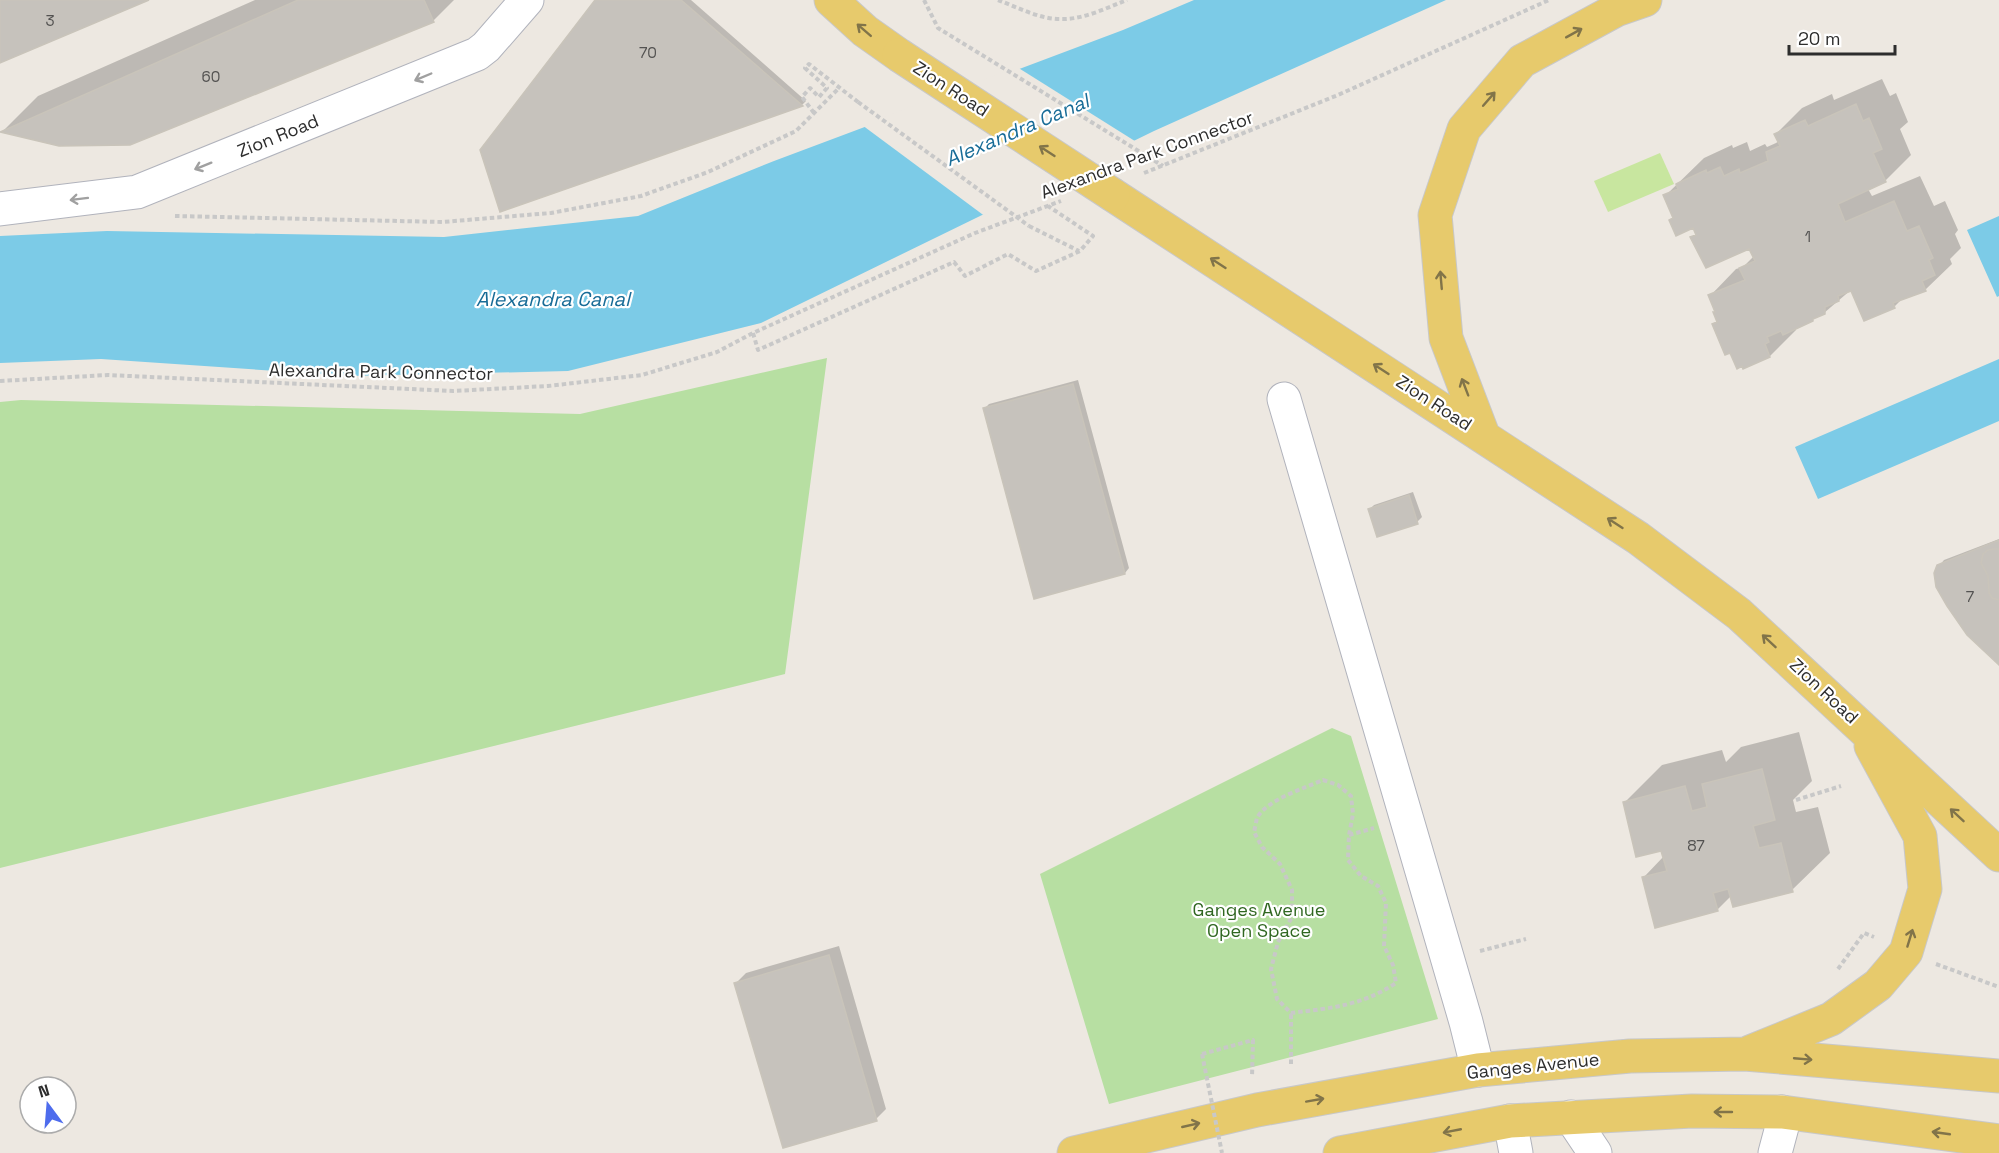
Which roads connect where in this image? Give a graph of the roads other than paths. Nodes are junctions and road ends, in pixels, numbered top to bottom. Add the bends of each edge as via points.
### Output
1 (527, 0) edge
2 (831, 0) edge
3 (1645, 0) edge
4 (0, 208) edge
5 (1284, 399) dead end
6 (1483, 435) junction
7 (1859, 724) junction
8 (1999, 855) edge
9 (1745, 1054) junction
10 (1478, 1070) junction
11 (1999, 1076) edge
12 (1782, 1112) junction
13 (1571, 1117) junction
14 (1510, 1121) junction
15 (1999, 1141) edge
16 (1074, 1153) edge
17 (1340, 1153) edge
18 (1515, 1153) edge
19 (1595, 1153) edge
20 (1776, 1153) edge

1 -> 4 street, Zion Road via 477,54 148,188
6 -> 2 main road, Zion Road, bridge via 899,55 864,31
6 -> 3 main road via 1446,338 1435,215 1464,129 1522,61 1616,10
5 - 10 street
7 -> 6 main road, Zion Road via 1739,614 1638,538
8 -> 7 main road, Zion Road
9 -> 7 main road via 1831,1019 1878,985 1906,952 1925,889 1920,836
9 - 10 main road, Ganges Avenue via 1630,1056
9 -> 11 main road, Ganges Avenue
16 -> 10 main road, Ganges Avenue via 1257,1110
12 -> 13 main road via 1692,1111
15 -> 12 main road
12 - 20 street
13 - 14 main road
13 - 19 street
14 -> 17 main road
14 - 18 street

